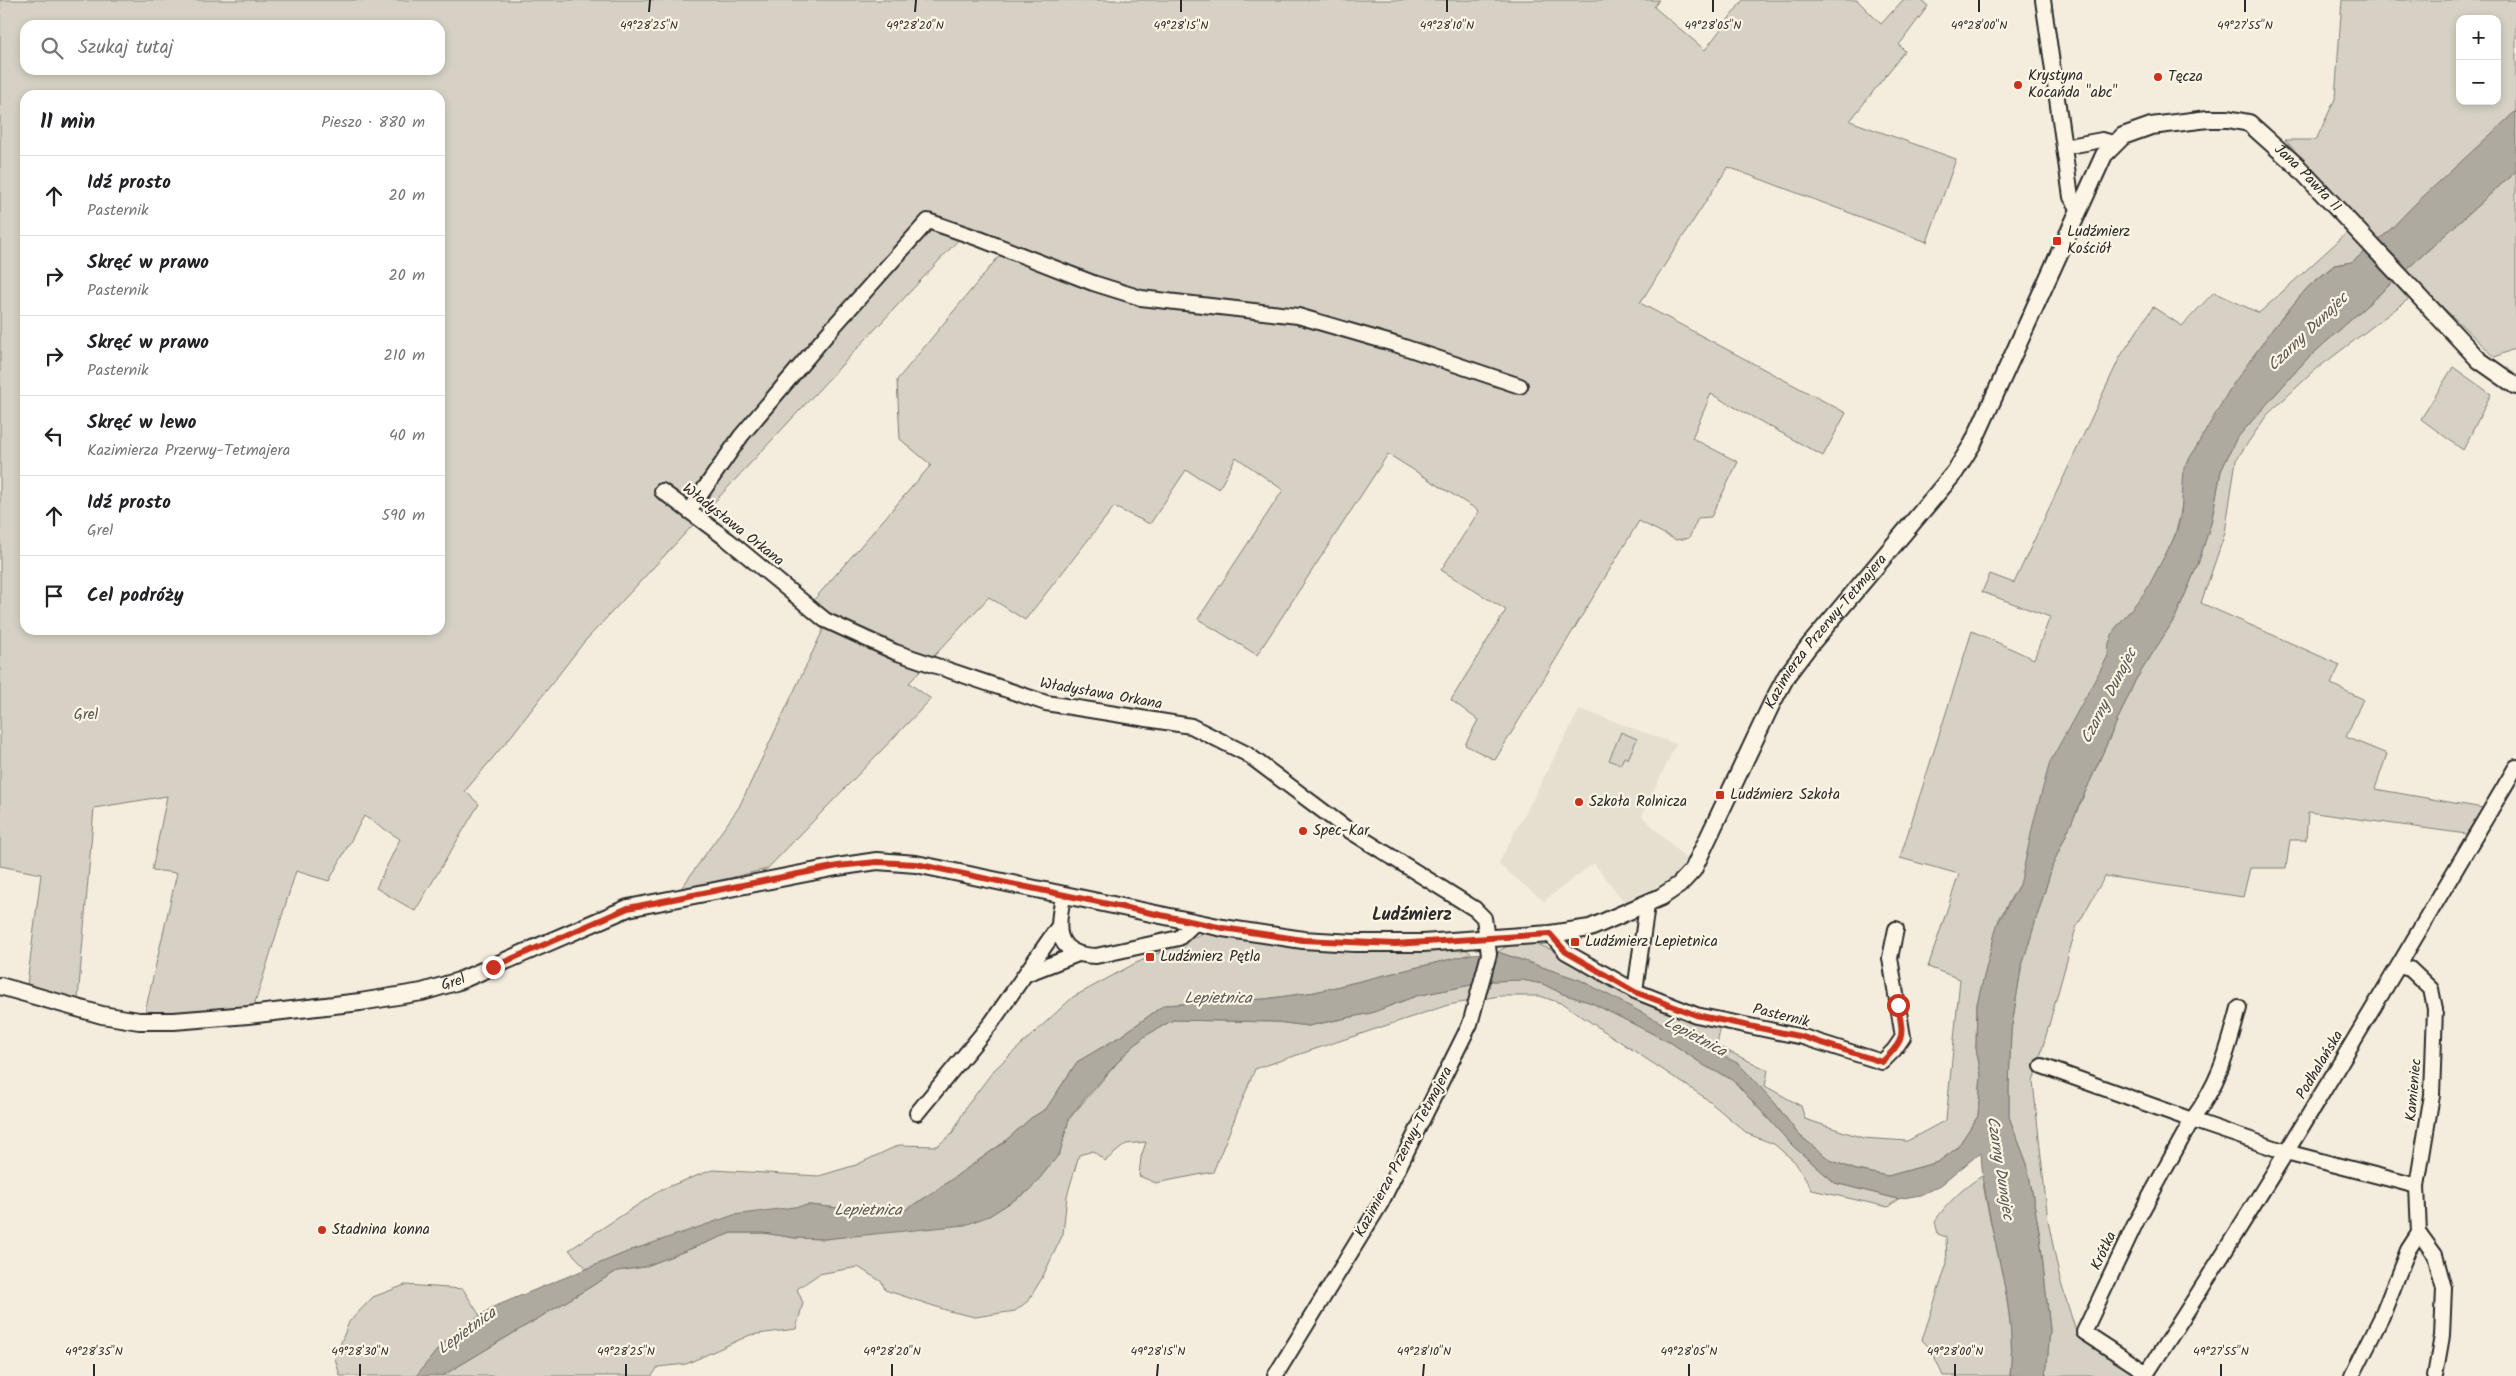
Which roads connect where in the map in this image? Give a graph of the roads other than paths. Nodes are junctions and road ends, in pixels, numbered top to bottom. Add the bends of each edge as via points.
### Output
1 (2043, 0) edge
2 (2114, 143) junction
3 (2064, 147) junction
4 (2079, 209) junction
5 (1520, 386) dead end
6 (2516, 386) edge
7 (662, 491) dead end
8 (689, 511) junction
9 (2516, 767) edge
10 (1064, 894) junction
11 (1647, 905) junction
12 (1196, 922) junction
13 (1058, 927) junction
14 (1896, 929) dead end
15 (1550, 934) junction
16 (1488, 944) junction
17 (1078, 954) junction
18 (2399, 966) junction
19 (1026, 974) junction
20 (0, 986) edge
21 (1635, 992) junction
22 (2239, 1008) dead end
23 (2042, 1066) dead end
24 (917, 1113) dead end
25 (2192, 1120) junction
26 (2286, 1152) junction
27 (2417, 1186) junction
28 (2419, 1233) junction
29 (2146, 1374) edge
30 (1275, 1376) edge
31 (2352, 1376) edge
32 (2435, 1376) edge

1 - 3 street
2 - 3 street via 2102,140
2 - 4 street, Jana Pawła II via 2098,166
2 - 6 street, Jana Pawła II via 2135,130 2150,126 2208,119 2241,121 2260,131 2479,360
3 - 4 street via 2071,197
4 - 11 street, Kazimierza Przerwy-Tetmajera via 1984,423 1964,459 1787,675 1696,866 1680,886
5 - 8 street via 1298,316 1141,298 928,221 741,436
7 - 8 street, Władysława Orkana
8 - 16 street, Władysława Orkana via 825,620 895,652 1046,703 1191,726 1247,754 1347,830 1481,914
9 - 18 street, Podhalańska
10 - 12 street, Grel
10 - 13 street
10 - 20 street, Grel via 916,864 877,862 838,866 628,908 459,981 422,992 346,1004 174,1022 102,1015
11 - 15 street, Kazimierza Przerwy-Tetmajera via 1590,928
11 - 21 street
12 - 16 street, Grel via 1262,934 1354,943
12 - 17 street via 1178,938 1096,956
13 - 17 street via 1063,942
13 - 19 street
14 - 21 street, Pasternik via 1890,958 1903,1037 1882,1062 1803,1037 1696,1015
15 - 16 street, Kazimierza Przerwy-Tetmajera
15 - 21 street, Pasternik via 1566,952
16 - 30 street, Kazimierza Przerwy-Tetmajera via 1470,1024 1381,1203
17 - 19 street
18 - 26 street, Podhalańska
18 - 27 street, Kamieniec via 2410,969 2431,988 2435,1008 2432,1095
19 - 24 street
22 - 25 street, Krótka via 2224,1065 2209,1097
23 - 25 street
25 - 26 street
25 - 29 street, Krótka via 2137,1220 2084,1332
26 - 27 street
26 - 29 street, Podhalańska via 2206,1284
27 - 28 street, Kamieniec
28 - 31 street via 2408,1250 2382,1316
28 - 32 street via 2435,1255 2444,1288 2442,1336

